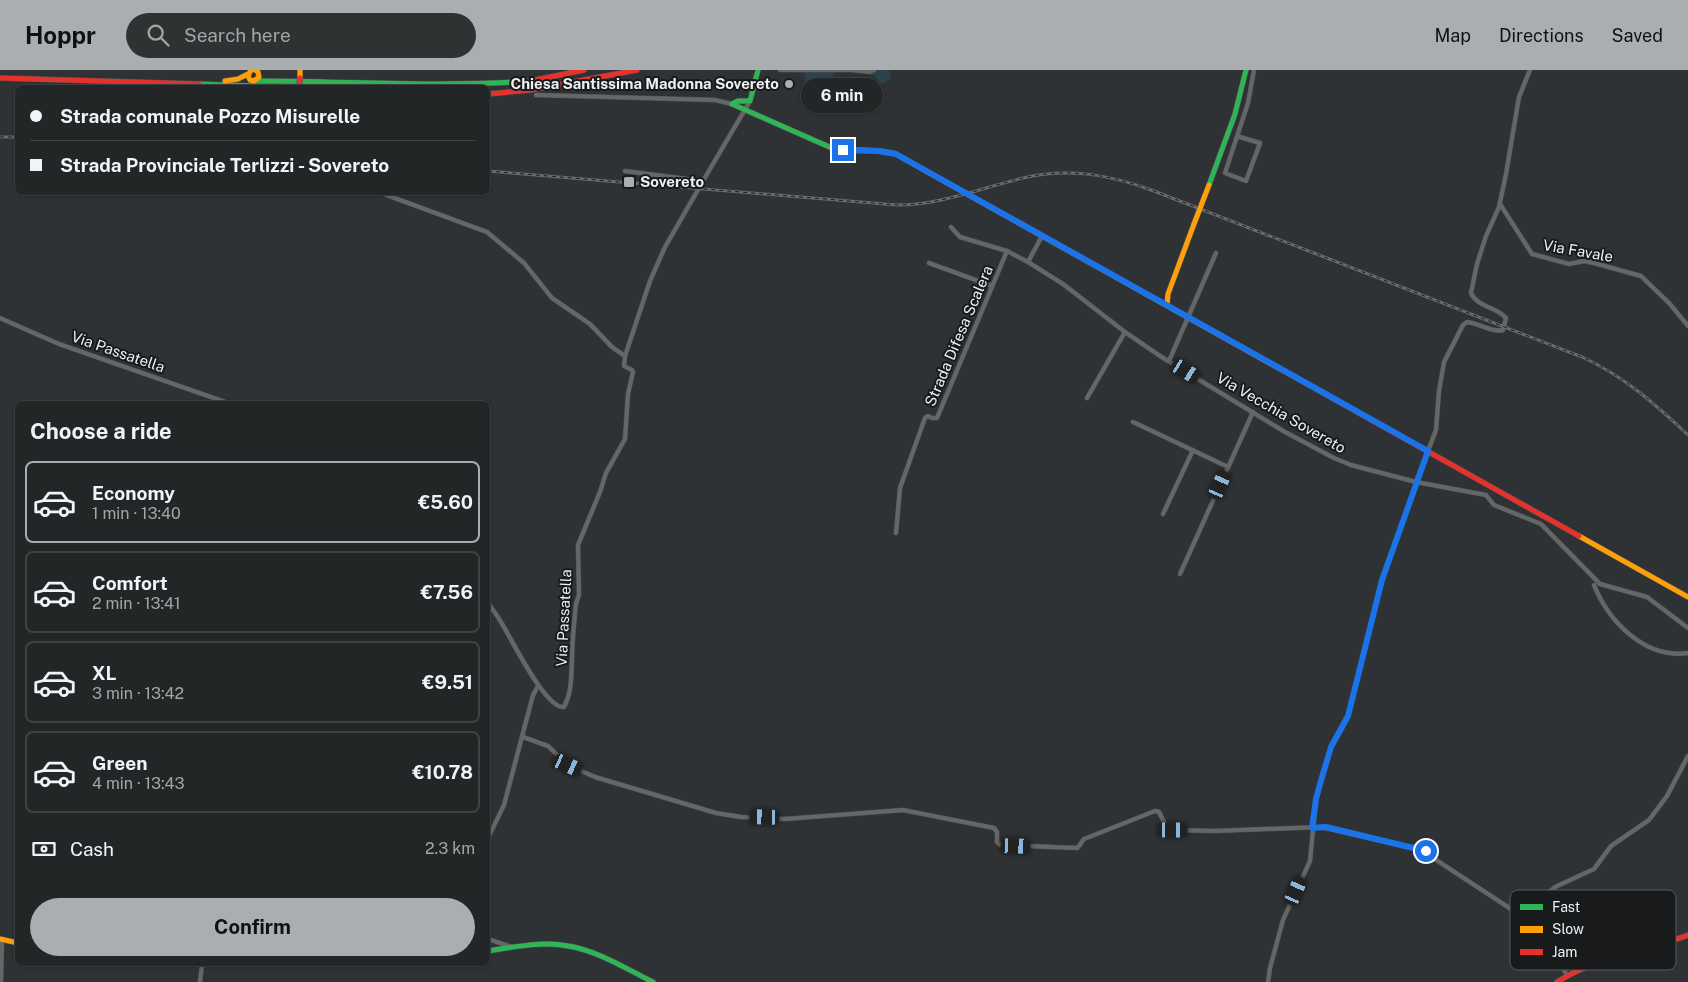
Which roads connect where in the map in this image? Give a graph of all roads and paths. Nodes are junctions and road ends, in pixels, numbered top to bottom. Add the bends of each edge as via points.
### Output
1 (300, 70) edge
2 (584, 70) edge
3 (612, 70) edge
4 (637, 70) edge
5 (758, 70) edge
6 (780, 70) edge
7 (806, 70) edge
8 (874, 70) edge
9 (1246, 70) edge
10 (1254, 70) edge
11 (1530, 70) edge
12 (254, 71) edge
13 (0, 78) edge
14 (254, 81) junction
15 (274, 82) junction
16 (0, 83) edge
17 (186, 84) junction
18 (80, 85) edge
19 (218, 85) edge
20 (299, 85) edge
21 (490, 90) edge
22 (490, 94) edge
23 (536, 95) dead end
24 (750, 101) junction
25 (732, 104) junction
26 (746, 110) junction
27 (1240, 137) dead end
28 (626, 171) dead end
29 (703, 182) junction
30 (386, 195) edge
31 (1500, 204) junction
32 (951, 227) dead end
33 (1042, 236) junction
34 (1007, 251) junction
35 (1216, 254) dead end
36 (1028, 262) junction
37 (929, 263) dead end
38 (992, 286) junction
39 (1164, 304) junction
40 (1188, 317) junction
41 (0, 318) edge
42 (1688, 326) edge
43 (1124, 332) junction
44 (625, 356) junction
45 (1169, 361) junction
46 (1087, 398) dead end
47 (222, 401) edge
48 (1253, 412) junction
49 (1133, 422) dead end
50 (1192, 450) junction
51 (1428, 451) junction
52 (1228, 467) junction
53 (1416, 482) junction
54 (1495, 489) junction
55 (1486, 495) junction
56 (1163, 514) dead end
57 (896, 533) dead end
58 (1180, 574) dead end
59 (1594, 585) dead end
60 (1688, 597) edge
61 (490, 606) edge
62 (1688, 628) edge
63 (1688, 653) edge
64 (538, 686) junction
65 (523, 737) junction
66 (1688, 756) edge
67 (1312, 828) junction
68 (490, 834) edge
69 (1553, 890) edge
70 (1510, 908) edge
71 (1688, 935) edge
72 (1, 939) edge
73 (1676, 939) edge
74 (490, 940) edge
75 (15, 942) edge
76 (514, 948) junction
77 (490, 952) edge
78 (202, 966) edge
79 (1564, 970) edge
80 (1578, 970) edge
81 (1567, 975) junction
82 (1, 982) edge
83 (200, 982) edge
84 (653, 982) edge
85 (1268, 982) edge
86 (1557, 982) edge

1 - 20 main road, bridge
2 - 15 main road via 530,80 466,84
3 - 21 main road
4 - 22 main road via 530,90
5 - 24 main road
6 - 7 street
7 - 8 street
9 - 39 main road, bridge via 1239,103
10 - 27 street via 1248,103 1225,173 1246,181 1260,143
11 - 31 street via 1519,97
12 - 14 main road via 258,78
12 - 14 main road via 249,79
12 - 15 main road
12 - 17 main road via 236,80
13 - 17 main road
14 - 15 main road
16 - 18 main road
17 - 19 main road
23 - 25 street via 715,100
24 - 25 main road
24 - 26 street
25 - 26 main road
26 - 29 street
26 - 33 main road via 834,148 892,152
28 - 29 street
29 - 44 street via 665,246
30 - 44 street via 487,232 524,263 552,298 590,324
31 - 42 street, Via Favale via 1532,254 1569,264 1594,263 1641,276
31 - 51 street via 1486,236 1471,293 1478,302 1503,314 1506,325 1504,330 1498,331 1472,322 1463,325 1444,362 1436,430
32 - 34 street, Via Vecchia Sovereto via 960,237
33 - 36 street
33 - 39 main road
34 - 36 street, Via Vecchia Sovereto
34 - 38 street, Strada Difesa Scalera
35 - 40 street
36 - 43 street, Via Vecchia Sovereto via 1063,284
37 - 38 street
38 - 57 street, Strada Difesa Scalera via 937,418 925,418 900,488
39 - 40 main road
40 - 45 street
40 - 51 main road
41 - 47 street, Via Passatella via 59,344
43 - 45 street, Via Vecchia Sovereto
43 - 46 street
44 - 64 street, Via Passatella via 624,366 633,372 625,439 606,473 578,545 572,678 565,706 559,707
45 - 48 street, Via Vecchia Sovereto
48 - 52 street
48 - 53 street, Via Vecchia Sovereto via 1334,458
49 - 50 street
50 - 52 street
50 - 56 street
51 - 53 street
51 - 54 main road
52 - 58 street
53 - 55 street, Via Vecchia Sovereto
53 - 67 street via 1382,580 1348,716 1331,747 1316,799
54 - 55 street
54 - 60 main road
55 - 62 street, Via Vecchia Sovereto via 1494,505 1541,524 1600,584 1648,597
59 - 63 street via 1617,624 1632,636 1660,650
61 - 64 street, Via Passatella
64 - 65 street
65 - 67 street via 548,746 568,765 595,777 716,813 741,817 790,819 903,810 994,828 1000,845 1076,848 1084,839 1155,811 1173,830
65 - 68 street via 504,805
66 - 69 street via 1667,796 1649,820 1611,846 1594,869
67 - 70 street via 1326,827 1426,851
67 - 85 street via 1310,861 1283,920
71 - 73 main road
72 - 75 main road
72 - 82 street
74 - 76 street
76 - 77 main road
76 - 84 main road via 561,945 579,948
78 - 83 street
79 - 81 street
80 - 81 main road
81 - 86 main road

